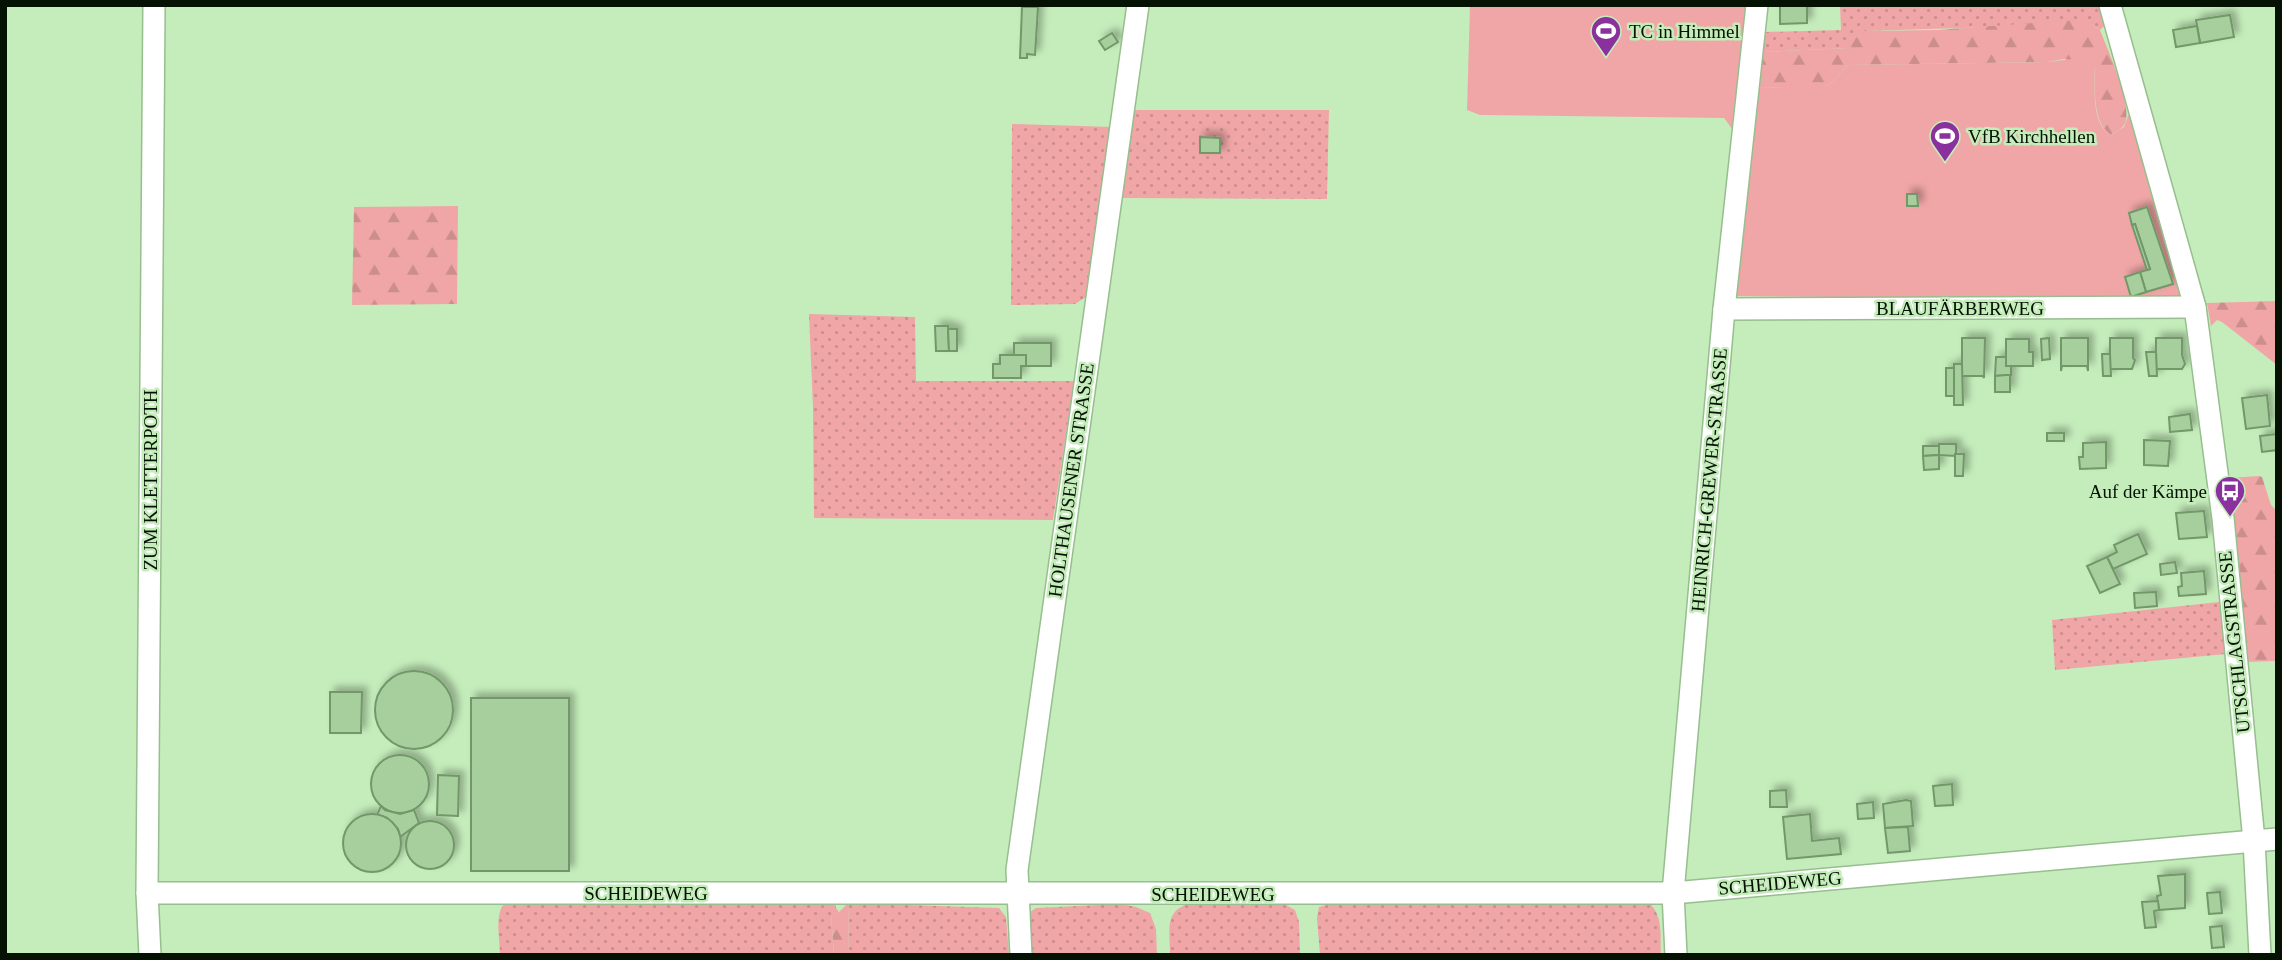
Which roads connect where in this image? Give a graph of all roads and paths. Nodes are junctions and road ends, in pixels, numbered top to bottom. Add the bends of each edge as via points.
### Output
1 (154, 5) edge
2 (1138, 5) edge
3 (1757, 5) edge
4 (2110, 5) edge
5 (2195, 307) junction
6 (1724, 309) junction
7 (2277, 839) edge
8 (2254, 841) junction
9 (147, 892) junction
10 (1673, 893) junction
11 (1017, 894) junction
12 (150, 955) edge
13 (1021, 955) edge
14 (1676, 955) edge
15 (2260, 955) edge

1 - 9 street, ZUM KLETTERPOTH
2 - 11 street, HOLTHAUSENER STRASSE
3 - 6 street, HEINRICH-GREWER-STRASSE
4 - 5 street, UTSCHLAGSTRASSE
5 - 6 street, BLAUFÄRBERWEG
5 - 8 street, UTSCHLAGSTRASSE via 2222,518
6 - 10 street, HEINRICH-GREWER-STRASSE
7 - 8 street, SCHEIDEWEG
8 - 10 street, SCHEIDEWEG
8 - 15 street, UTSCHLAGSTRASSE
9 - 11 street, SCHEIDEWEG
9 - 12 street, ZUM KLETTERPOTH
10 - 11 street, SCHEIDEWEG
10 - 14 street, HEINRICH-GREWER-STRASSE
11 - 13 street, HOLTHAUSENER STRASSE

